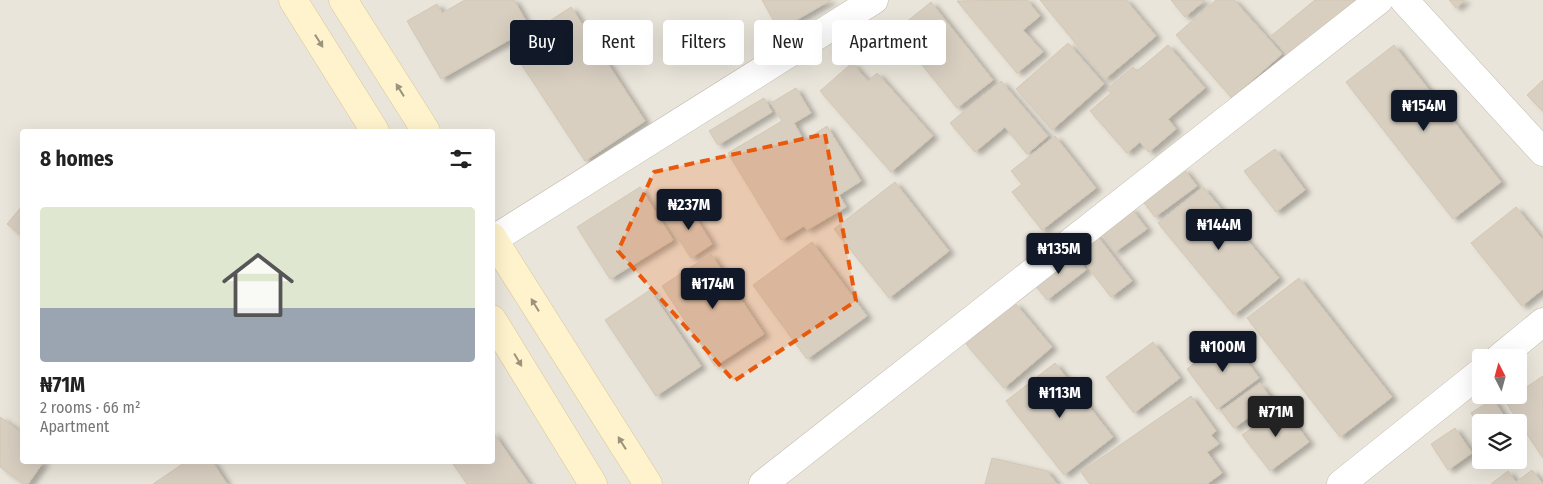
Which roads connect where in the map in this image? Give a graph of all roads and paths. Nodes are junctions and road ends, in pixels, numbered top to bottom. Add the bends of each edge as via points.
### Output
1 (293, 0) edge
2 (343, 0) edge
3 (874, 0) edge
4 (1379, 0) edge
5 (1404, 0) edge
6 (374, 129) edge
7 (425, 129) edge
8 (1543, 152) edge
9 (495, 237) edge
10 (495, 241) edge
11 (1543, 322) edge
12 (495, 323) edge
13 (1510, 349) edge
14 (1472, 379) edge
15 (593, 484) edge
16 (648, 484) edge
17 (763, 484) edge
18 (1341, 484) edge

1 -> 6 main road
7 -> 2 main road
3 - 9 street
4 - 17 street
5 - 8 street
16 -> 10 main road
11 - 13 street
12 -> 15 main road
14 - 18 street

